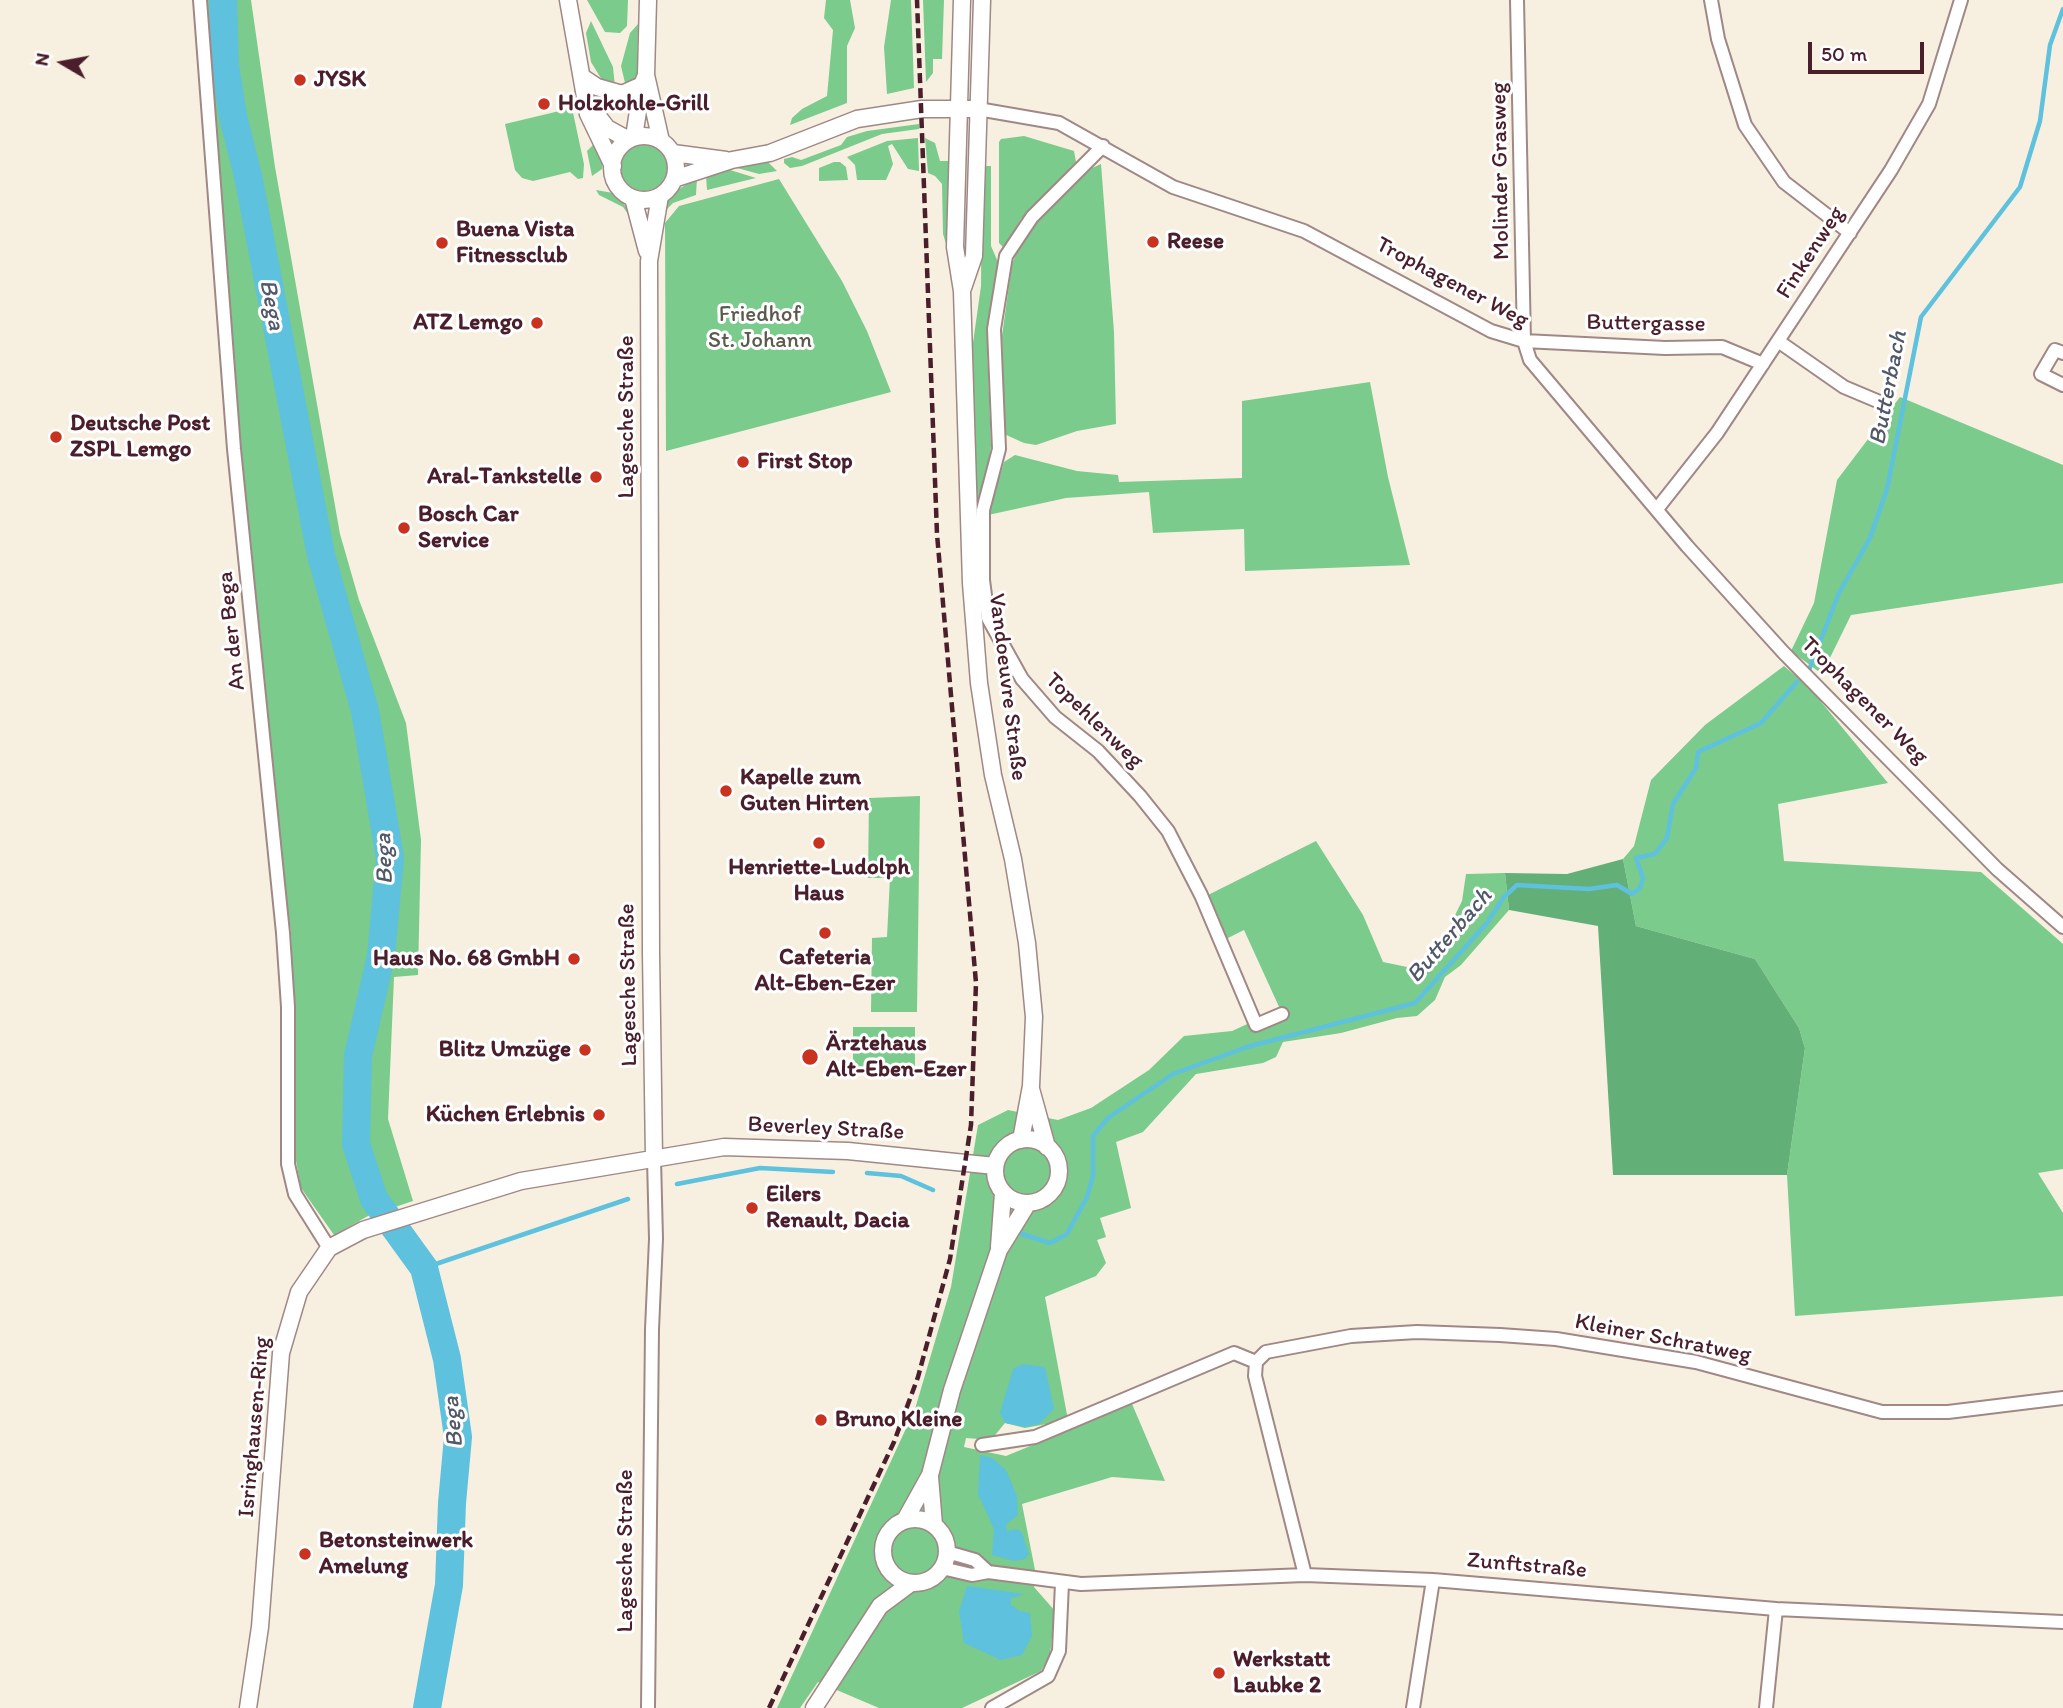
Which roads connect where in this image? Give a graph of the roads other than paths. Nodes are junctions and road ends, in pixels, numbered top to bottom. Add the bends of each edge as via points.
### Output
1 (200, 0) edge
2 (568, 0) edge
3 (648, 0) edge
4 (962, 0) edge
5 (982, 0) edge
6 (1517, 0) edge
7 (1712, 0) edge
8 (1961, 0) edge
9 (582, 77) junction
10 (644, 80) junction
11 (586, 102) junction
12 (957, 108) junction
13 (978, 109) junction
14 (631, 139) junction
15 (661, 141) junction
16 (1103, 146) junction
17 (673, 153) junction
18 (732, 160) junction
19 (613, 166) junction
20 (674, 179) junction
21 (660, 196) junction
22 (633, 198) junction
23 (1850, 233) junction
24 (649, 261) junction
25 (962, 291) junction
26 (1524, 341) junction
27 (1778, 341) junction
28 (2063, 353) edge
29 (1763, 365) junction
30 (2063, 385) edge
31 (1882, 402) dead end
32 (1657, 509) junction
33 (2063, 927) edge
34 (1282, 1014) dead end
35 (1031, 1086) junction
36 (1021, 1140) junction
37 (1047, 1147) junction
38 (654, 1159) junction
39 (995, 1166) junction
40 (1003, 1193) junction
41 (1028, 1203) junction
42 (330, 1248) junction
43 (999, 1250) junction
44 (1256, 1362) junction
45 (2063, 1398) edge
46 (982, 1445) dead end
47 (930, 1475) junction
48 (905, 1520) junction
49 (934, 1525) junction
50 (945, 1560) junction
51 (886, 1567) junction
52 (1305, 1575) junction
53 (1433, 1580) junction
54 (911, 1583) junction
55 (1062, 1583) junction
56 (880, 1606) junction
57 (1776, 1609) junction
58 (2063, 1622) edge
59 (248, 1708) edge
60 (648, 1708) edge
61 (814, 1708) edge
62 (992, 1708) edge
63 (1413, 1708) edge
64 (1766, 1708) edge

1 - 42 street, An der Bega via 234,449 284,933 288,1164 295,1194
2 - 9 street
3 - 10 street
4 - 12 street, Vandoeuvre Straße
5 - 13 street, Vandoeuvre Straße
6 - 26 street, Molinder Grasweg
7 - 23 street via 1718,39 1745,125 1784,182
8 - 23 street, Finkenweg via 1929,104
9 - 10 street via 622,94
9 - 11 street
10 - 14 street
10 - 15 street
11 - 14 street via 607,128
11 - 19 street
12 - 13 street, Trophagener Weg
12 - 18 street, Trophagener Weg via 857,119 770,153
12 - 25 street, Vandoeuvre Straße via 955,247
13 - 16 street, Trophagener Weg via 1059,123
13 - 25 street, Vandoeuvre Straße via 974,256
14 - 15 street
14 - 19 street via 618,150
15 - 17 street
16 - 26 street, Trophagener Weg via 1173,187 1304,231 1491,331
16 - 34 street, Topehlenweg via 1032,217 1006,256 994,329 999,449 983,510 988,618 1022,679 1055,718 1106,760 1168,831 1201,895 1256,1025
17 - 18 street, Trophagener Weg
17 - 20 street
18 - 20 street, Trophagener Weg
19 - 22 street via 618,185
20 - 21 street
21 - 22 street
21 - 24 street, Lagesche Straße
22 - 24 street, Lagesche Straße
23 - 27 street, Finkenweg
24 - 38 street, Lagesche Straße
25 - 35 street, Vandoeuvre Straße via 966,480 979,682 1027,943 1034,1017
26 - 29 street, Buttergasse via 1722,347
26 - 32 street, Trophagener Weg via 1530,360
27 - 29 street, Finkenweg
27 - 31 street via 1844,387
28 - 30 street via 2055,350 2041,374
29 - 32 street, Finkenweg
32 - 33 street, Trophagener Weg via 1783,652 1997,869
35 - 36 street, Vandoeuvre Straße
35 - 37 street, Vandoeuvre Straße
36 - 37 street via 1035,1140
36 - 39 street via 1007,1146
37 - 41 street via 1057,1162 1057,1181 1046,1196
38 - 39 street, Beverley Straße via 752,1147
38 - 42 street, Isringhausen-Ring via 521,1181 363,1230
38 - 60 street, Lagesche Straße
39 - 40 street
40 - 41 street
40 - 43 street
41 - 43 street
42 - 59 street, Isringhausen-Ring via 299,1292 281,1353 260,1627
43 - 47 street via 952,1390
44 - 45 street, Kleiner Schratweg via 1266,1352 1351,1336 1418,1332 1500,1335 1556,1339 1696,1362 1882,1412 1961,1411
44 - 46 street via 1234,1353 1035,1437
44 - 52 street via 1255,1376
47 - 48 street
47 - 49 street
48 - 49 street
48 - 51 street via 884,1539
49 - 50 street via 944,1537
50 - 54 street via 929,1580
50 - 55 street, Zunftstraße via 972,1575 988,1572
51 - 54 street via 892,1575
51 - 56 street
52 - 53 street, Zunftstraße
52 - 55 street, Zunftstraße
53 - 57 street, Zunftstraße
53 - 63 street
54 - 56 street
55 - 62 street via 1059,1651 1048,1676
56 - 61 street
57 - 58 street, Zunftstraße
57 - 64 street

